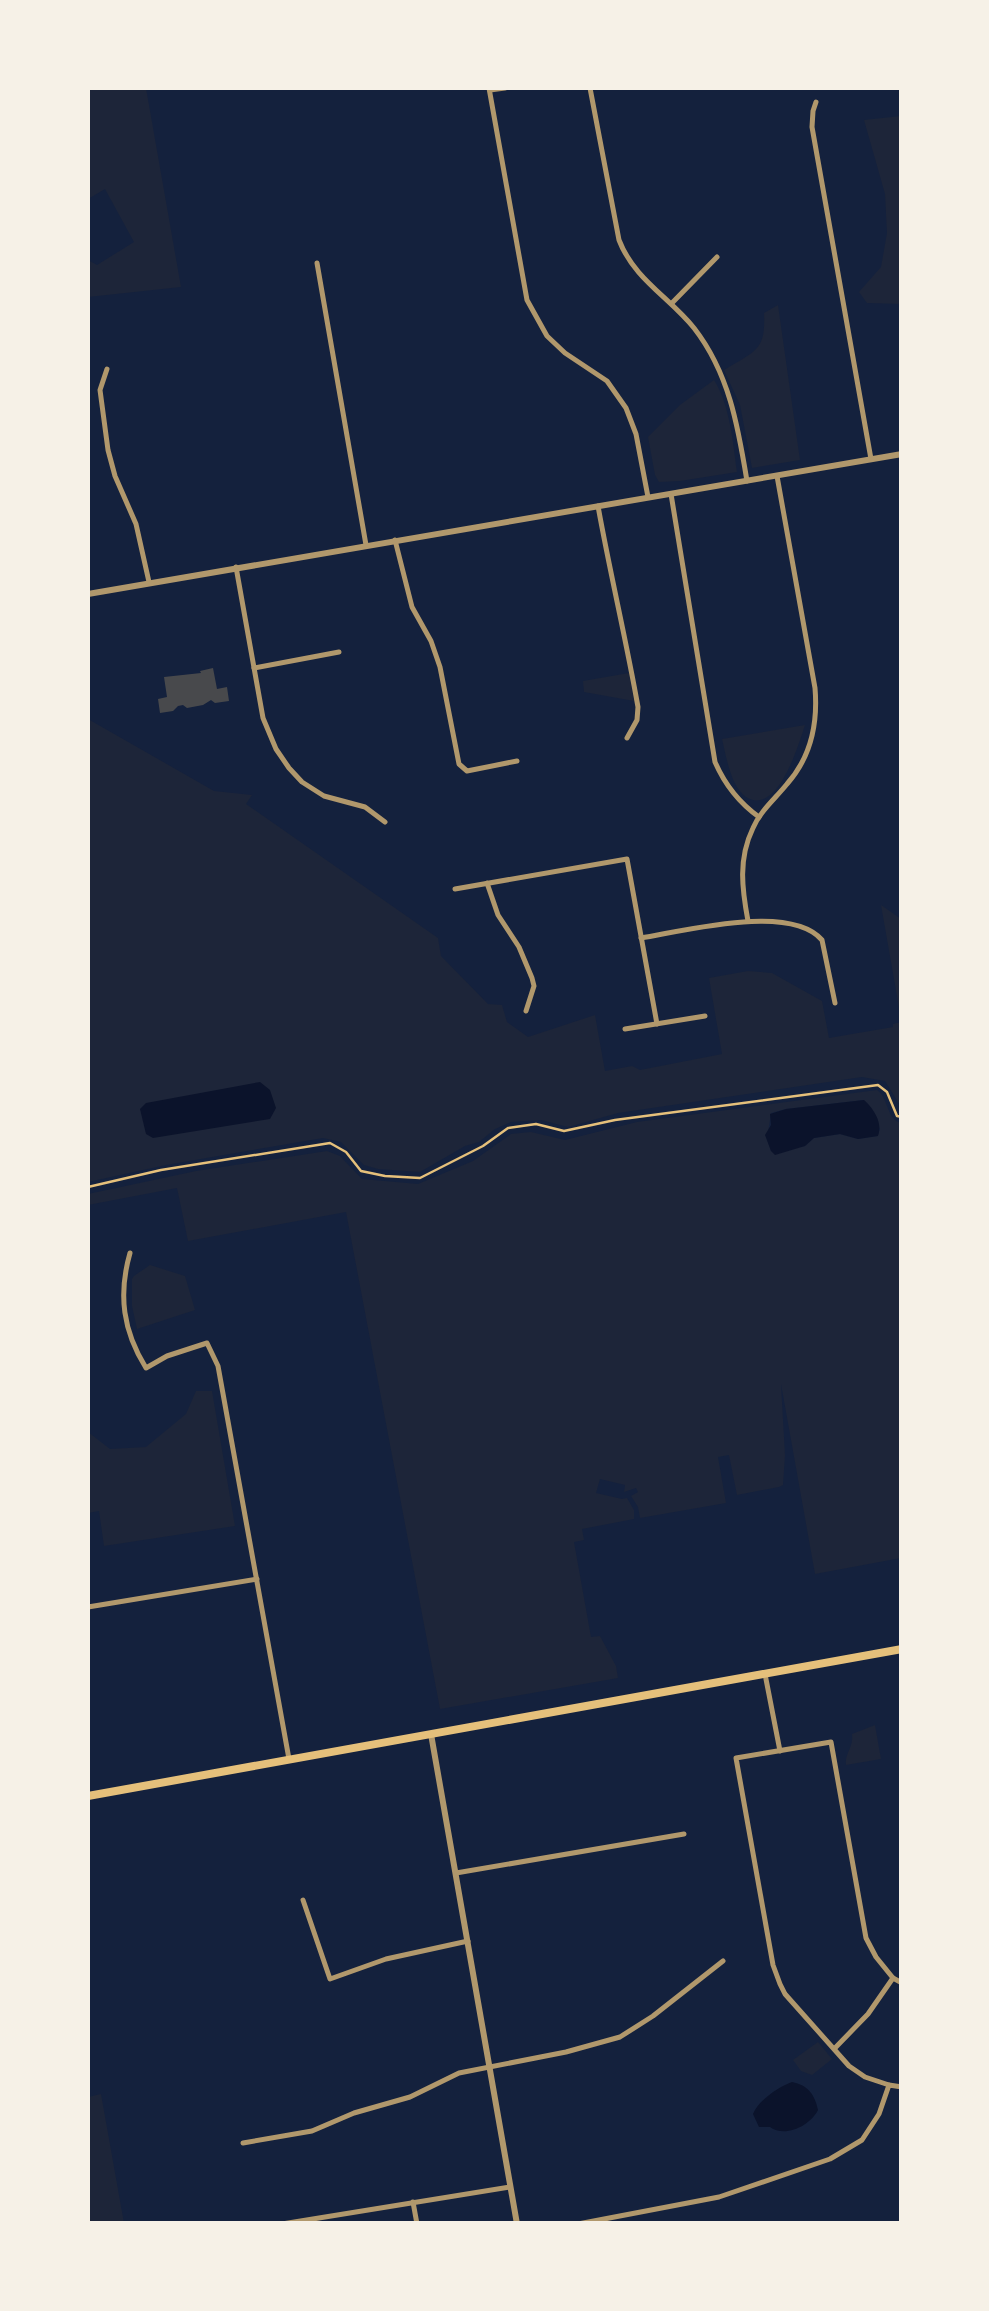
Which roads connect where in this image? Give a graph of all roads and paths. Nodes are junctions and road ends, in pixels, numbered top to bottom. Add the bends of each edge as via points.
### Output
1 (505, 88) edge
2 (590, 88) edge
3 (490, 89) edge
4 (816, 102) dead end
5 (717, 257) dead end
6 (317, 262) dead end
7 (672, 303) junction
8 (107, 369) dead end
9 (902, 454) edge
10 (870, 460) junction
11 (777, 476) junction
12 (747, 480) junction
13 (671, 494) junction
14 (648, 498) junction
15 (598, 506) junction
16 (396, 540) junction
17 (366, 545) junction
18 (236, 567) junction
19 (150, 582) junction
20 (88, 594) edge
21 (339, 652) dead end
22 (254, 668) junction
23 (627, 738) dead end
24 (516, 761) dead end
25 (758, 817) junction
26 (385, 822) dead end
27 (487, 883) junction
28 (455, 889) dead end
29 (748, 921) junction
30 (641, 938) junction
31 (835, 1002) dead end
32 (526, 1011) dead end
33 (705, 1016) dead end
34 (656, 1024) junction
35 (625, 1029) dead end
36 (902, 1117) edge
37 (88, 1186) edge
38 (130, 1253) dead end
39 (257, 1578) junction
40 (88, 1607) edge
41 (902, 1649) edge
42 (765, 1674) junction
43 (430, 1734) junction
44 (780, 1751) junction
45 (289, 1760) junction
46 (88, 1796) edge
47 (684, 1834) dead end
48 (456, 1873) junction
49 (303, 1900) dead end
50 (468, 1941) junction
51 (723, 1961) dead end
52 (893, 1978) junction
53 (902, 1982) edge
54 (835, 2048) junction
55 (489, 2067) junction
56 (889, 2085) junction
57 (902, 2087) edge
58 (243, 2143) dead end
59 (510, 2186) junction
60 (414, 2202) junction
61 (282, 2224) edge
62 (417, 2224) edge
63 (517, 2224) edge
64 (578, 2224) edge

1 - 3 street
2 - 7 street via 619,240 638,274
3 - 14 street via 527,300 547,336 606,381 626,408
4 - 10 street via 812,127
5 - 7 street
6 - 17 street
7 - 12 street via 722,376
8 - 19 street via 100,390 108,450
9 - 10 street
10 - 11 street
11 - 12 street
11 - 25 street via 816,719 805,759
12 - 13 street
13 - 14 street
13 - 25 street via 715,762 728,788
14 - 15 street
15 - 16 street
15 - 23 street via 638,710
16 - 17 street
16 - 24 street via 412,608 437,656 459,764 467,770
17 - 18 street
18 - 19 street
18 - 22 street
19 - 20 street
21 - 22 street
22 - 26 street via 266,730 288,768 324,796 365,807
25 - 29 street via 742,872
27 - 28 street
27 - 30 street via 626,859
27 - 32 street via 532,978
29 - 30 street
29 - 31 street via 816,933
30 - 34 street
33 - 34 street
34 - 35 street
36 - 37 path via 878,1085 564,1131 536,1124 508,1128 420,1178 361,1170 330,1143
38 - 39 street via 124,1318 146,1368 208,1343 218,1366
39 - 40 street
39 - 45 street
41 - 42 main road
42 - 43 main road
42 - 44 street
43 - 45 main road
43 - 48 street
44 - 52 street via 831,1742 866,1938
44 - 54 street via 736,1758 776,1974
45 - 46 main road
47 - 48 street
48 - 50 street
49 - 50 street via 330,1979 386,1958
50 - 55 street
51 - 55 street via 620,2037
52 - 53 street
52 - 54 street
54 - 56 street via 856,2071
55 - 58 street via 312,2131
55 - 59 street
56 - 57 street
56 - 64 street via 862,2140 830,2159 719,2197
59 - 60 street
59 - 63 street
60 - 61 street
60 - 62 street

